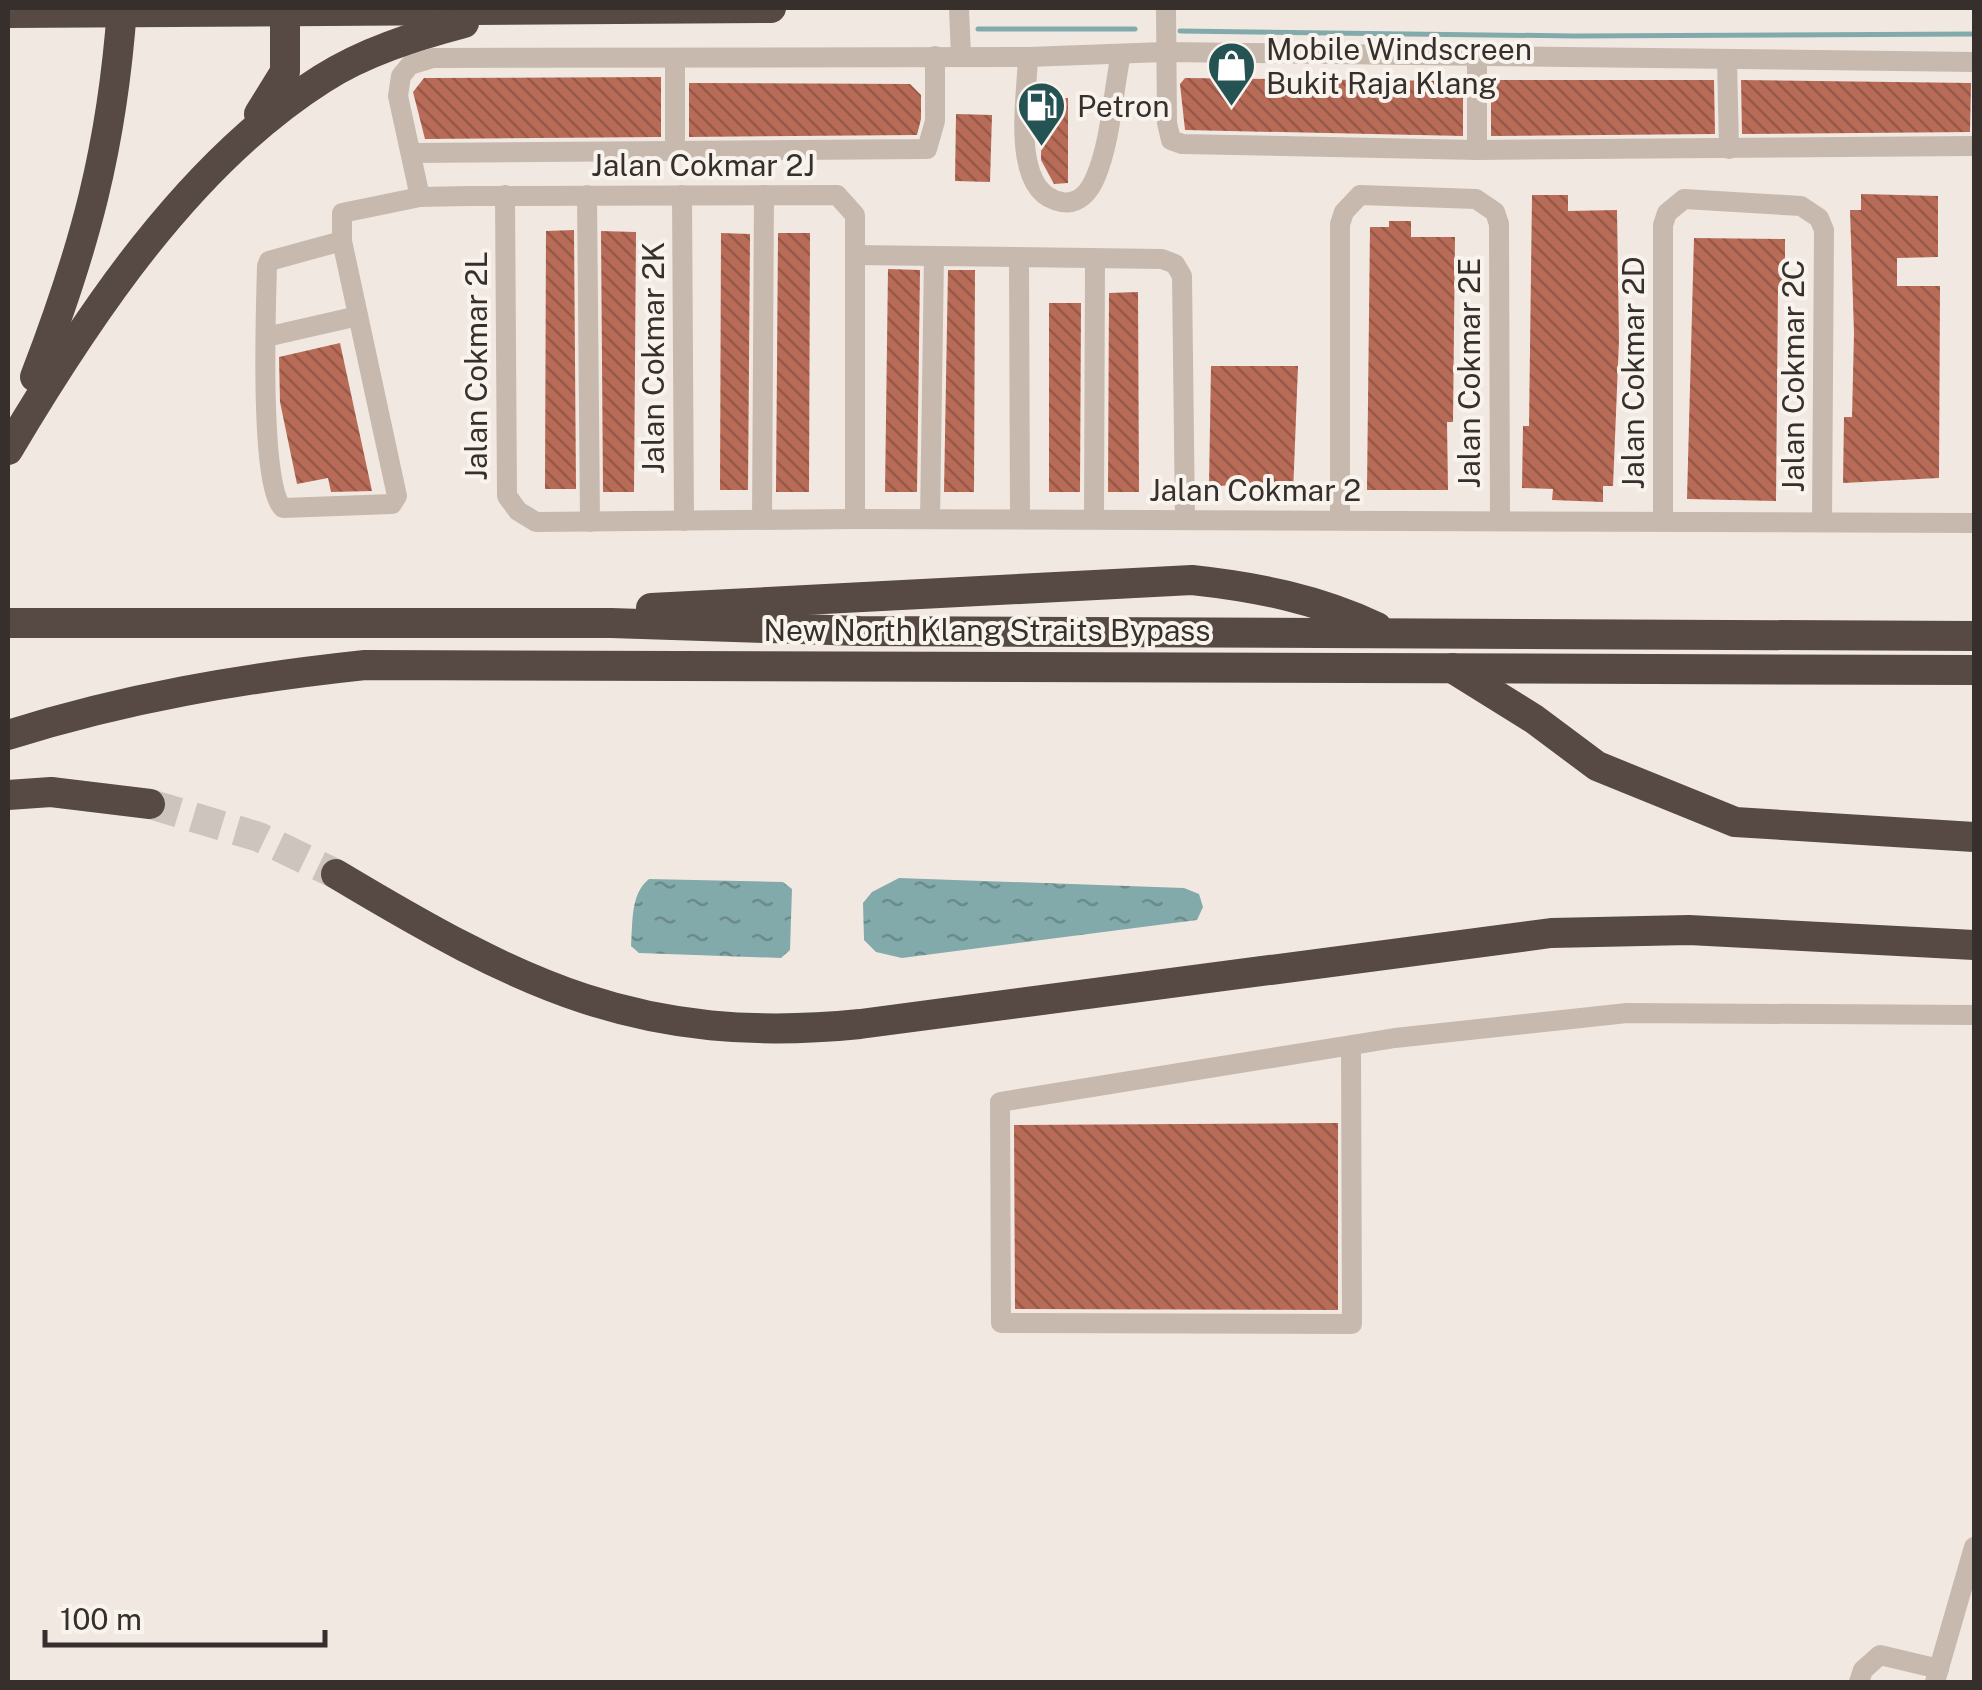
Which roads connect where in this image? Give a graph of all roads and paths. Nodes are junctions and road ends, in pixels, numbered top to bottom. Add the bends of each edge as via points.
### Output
1 (122, 8) edge
2 (771, 8) edge
3 (960, 8) edge
4 (1166, 8) edge
5 (284, 10) edge
6 (8, 13) edge
7 (521, 13) junction
8 (1164, 52) junction
9 (1120, 54) junction
10 (936, 56) junction
11 (961, 57) junction
12 (1028, 57) junction
13 (675, 58) junction
14 (1477, 58) junction
15 (1728, 60) junction
16 (1974, 62) edge
17 (1974, 146) edge
18 (675, 149) junction
19 (1728, 149) junction
20 (1477, 150) junction
21 (411, 153) junction
22 (206, 178) junction
23 (587, 195) junction
24 (682, 195) junction
25 (764, 195) junction
26 (504, 196) junction
27 (420, 197) junction
28 (1664, 225) joint
29 (342, 241) junction
30 (855, 254) junction
31 (934, 257) junction
32 (1020, 260) junction
33 (1095, 260) junction
34 (358, 316) junction
35 (52, 334) junction
36 (266, 336) junction
37 (8, 410) edge
38 (8, 440) edge
39 (8, 450) edge
40 (855, 518) junction
41 (930, 518) junction
42 (1020, 519) junction
43 (684, 520) junction
44 (762, 520) junction
45 (1094, 520) junction
46 (1185, 520) junction
47 (1340, 520) junction
48 (1500, 521) junction
49 (536, 522) joint
50 (590, 522) junction
51 (1663, 522) junction
52 (1822, 522) junction
53 (1974, 523) edge
54 (8, 623) edge
55 (610, 624) junction
56 (1974, 636) edge
57 (1974, 670) edge
58 (8, 735) edge
59 (8, 795) edge
60 (150, 804) tunnel mouth
61 (1974, 836) edge
62 (336, 874) tunnel mouth
63 (1974, 945) edge
64 (1974, 1015) edge
65 (1352, 1045) junction
66 (1974, 1546) edge
67 (1937, 1676) edge
68 (1859, 1682) edge

1 - 35 highway via 117,77 89,224
2 - 7 highway
3 - 11 street
4 - 8 street
5 - 6 highway
5 - 7 highway
5 - 22 highway via 285,72
7 - 22 highway via 404,41 336,71 292,100
8 - 9 street
8 - 14 street
8 - 20 street via 1167,123 1175,143
9 - 12 street
9 - 12 street via 1097,175 1084,197 1067,204 1048,198 1025,169
10 - 11 street
10 - 13 street
10 - 18 street via 935,121 926,149
11 - 12 street
13 - 18 street
13 - 21 street via 417,61 404,70 398,88
14 - 15 street
14 - 20 street
15 - 16 street
15 - 19 street
17 - 19 street
18 - 21 street
19 - 20 street
21 - 27 street
22 - 39 highway via 94,311
23 - 24 street, Jalan Cokmar 2J
23 - 26 street, Jalan Cokmar 2J
23 - 50 street
24 - 25 street, Jalan Cokmar 2J
24 - 43 street, Jalan Cokmar 2K
25 - 30 street, Jalan Cokmar 2J via 837,195 855,216
25 - 44 street
26 - 27 street, Jalan Cokmar 2J
26 - 49 street, Jalan Cokmar 2L via 507,496
27 - 29 street, Jalan Cokmar 2J via 342,212
28 - 51 street, Jalan Cokmar 2D
28 - 52 street, Jalan Cokmar 2C via 1684,199 1801,206 1819,218
29 - 34 street
29 - 36 street via 269,260
30 - 31 street
30 - 40 street, Jalan Cokmar 2J
31 - 32 street
31 - 41 street
32 - 33 street
32 - 42 street
33 - 45 street
33 - 46 street via 1162,259 1182,276
34 - 36 street
34 - 36 street via 397,496 392,504 279,506 269,462
35 - 37 highway
35 - 38 highway
40 - 41 street, Jalan Cokmar 2
40 - 44 street, Jalan Cokmar 2
41 - 42 street, Jalan Cokmar 2
42 - 45 street, Jalan Cokmar 2
43 - 44 street, Jalan Cokmar 2
43 - 50 street, Jalan Cokmar 2
45 - 46 street, Jalan Cokmar 2
46 - 47 street, Jalan Cokmar 2
47 - 48 street, Jalan Cokmar 2
47 - 48 street, Jalan Cokmar 2E via 1340,224 1360,196 1476,199 1495,212
48 - 51 street, Jalan Cokmar 2
49 - 50 street, Jalan Cokmar 2
51 - 52 street, Jalan Cokmar 2
52 - 53 street, Jalan Cokmar 2
54 - 55 highway, New North Klang Straits Bypass
55 - 56 highway, New North Klang Straits Bypass
55 - 61 highway via 654,607 1143,580 1254,587 1380,628 1534,719 1597,766 1735,822
57 - 58 highway, New North Klang Straits Bypass via 365,664 234,679 92,708
59 - 60 highway via 50,792
62 - 63 highway via 541,986 655,1020 772,1030 1551,934 1689,930
64 - 65 street via 1627,1013
65 - 65 street via 1352,1324 1000,1323 1000,1102
66 - 67 street
67 - 68 street via 1880,1656 1862,1670

